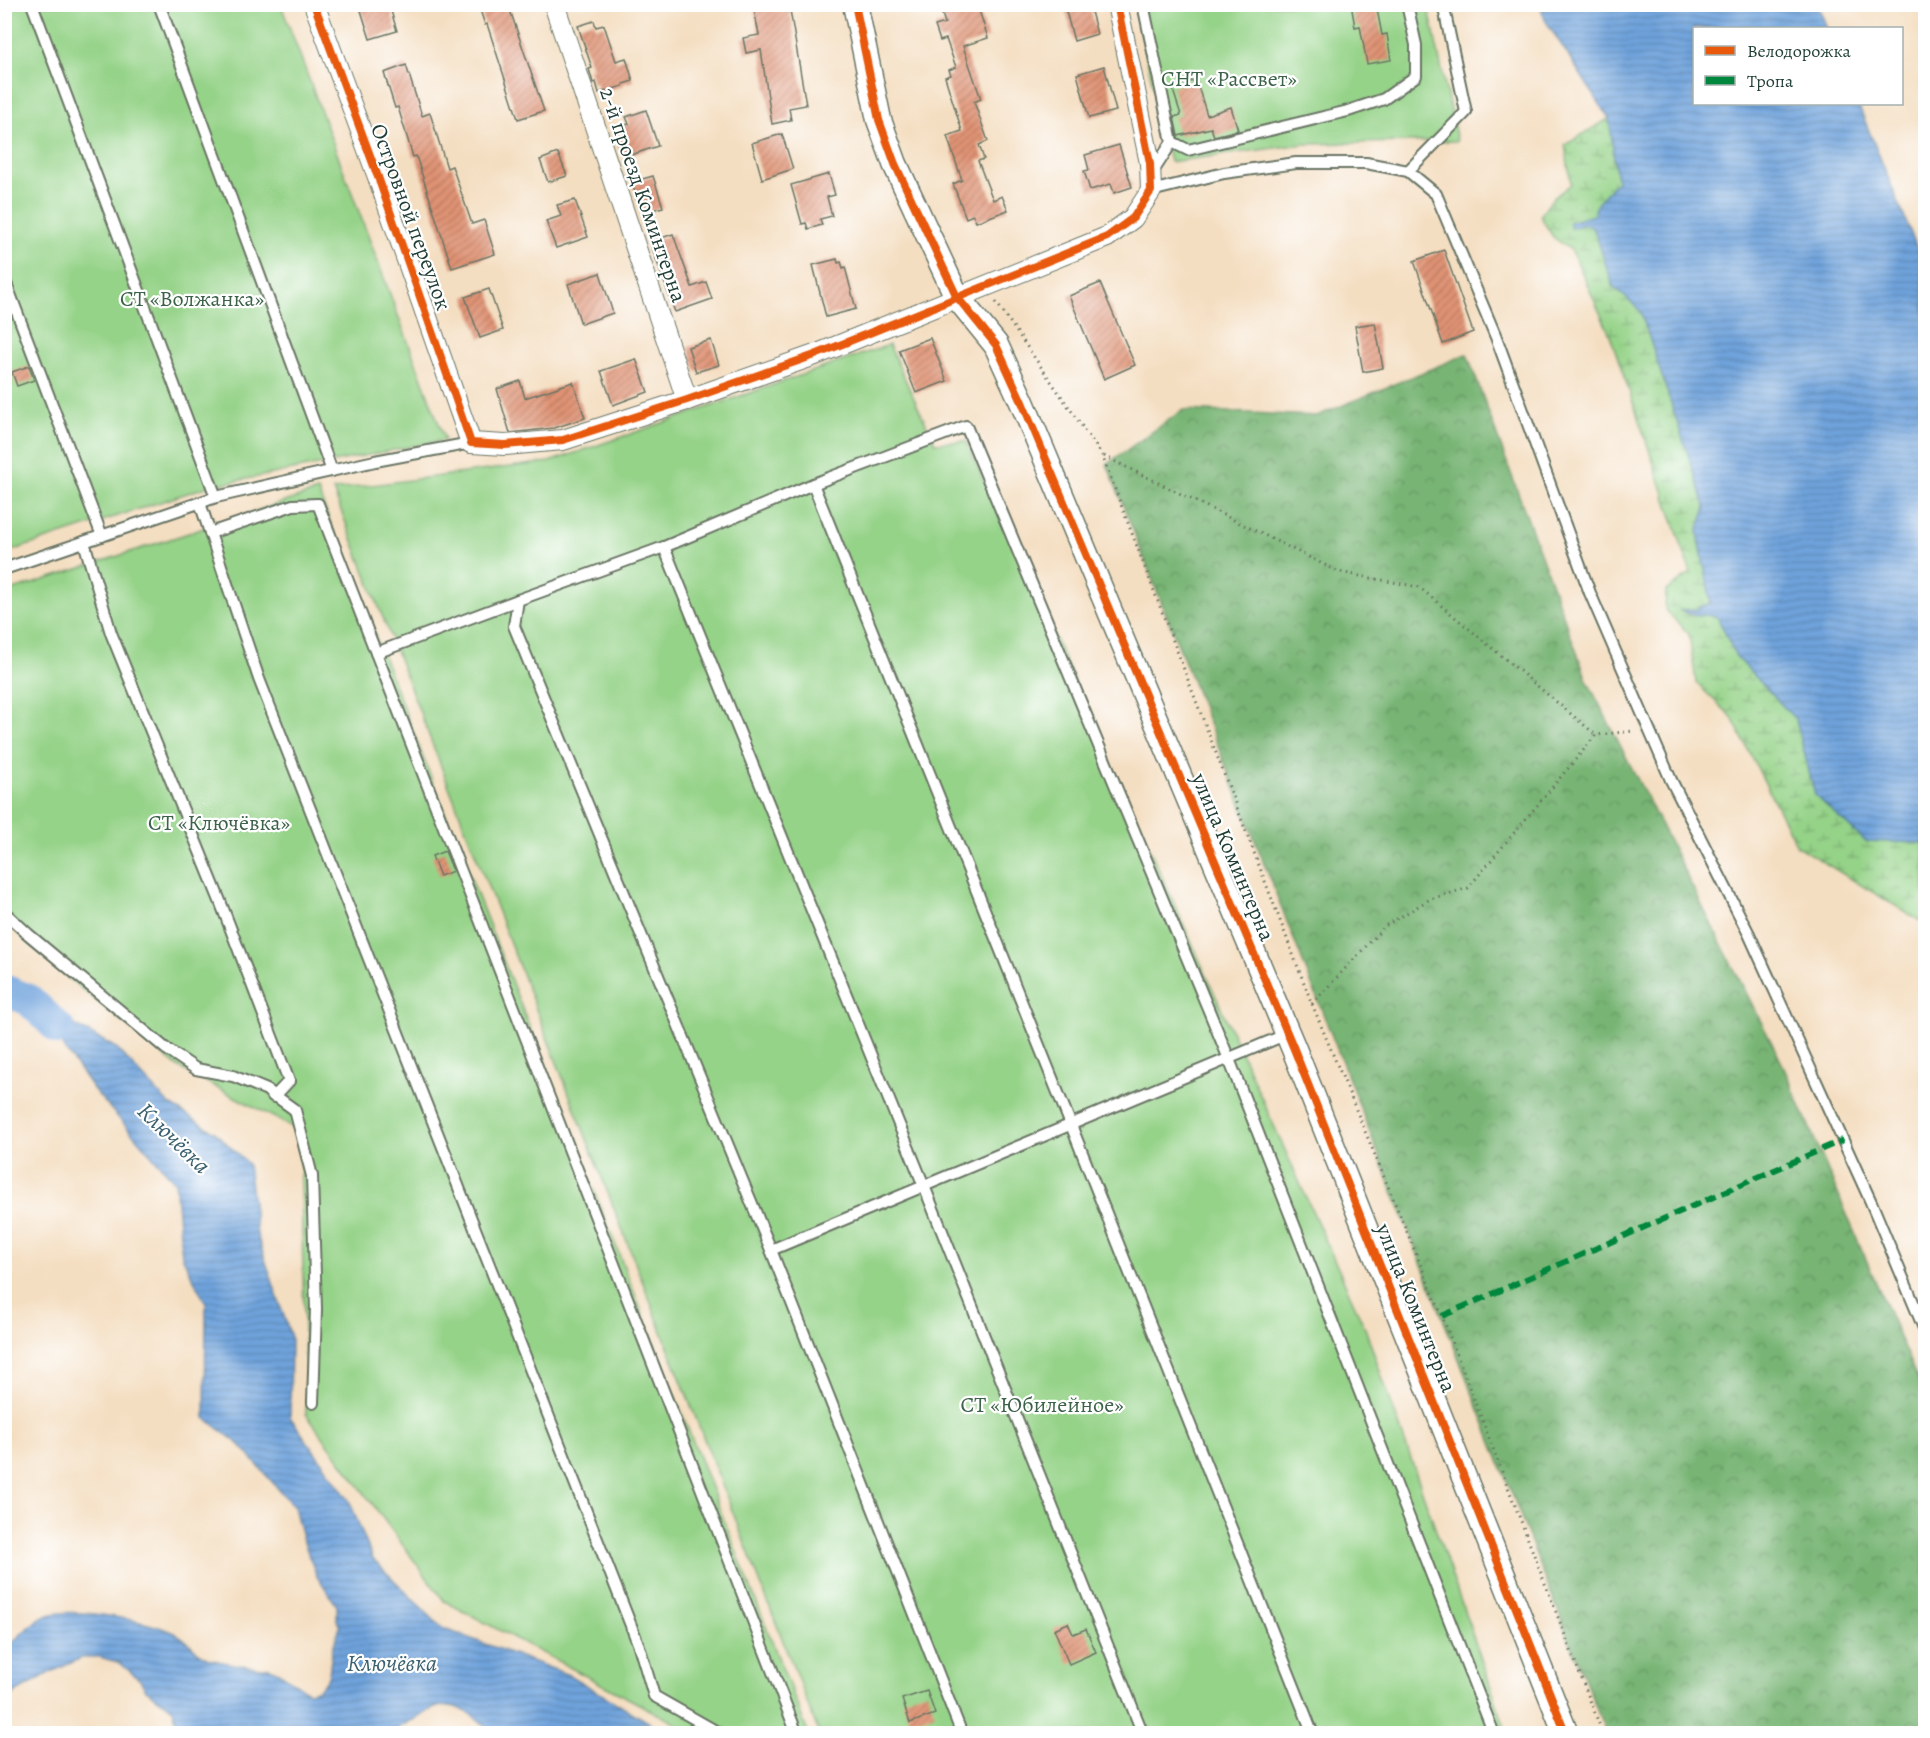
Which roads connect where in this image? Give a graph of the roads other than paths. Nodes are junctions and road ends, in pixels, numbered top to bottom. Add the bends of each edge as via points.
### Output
1 (32, 4) edge
2 (159, 4) edge
3 (314, 4) edge
4 (554, 4) edge
5 (855, 4) edge
6 (1117, 4) edge
7 (1143, 4) edge
8 (1407, 4) edge
9 (1443, 4) edge
10 (1172, 142) junction
11 (1408, 171) junction
12 (1150, 183) junction
13 (4, 278) edge
14 (957, 297) junction
15 (687, 400) junction
16 (471, 443) junction
17 (332, 471) junction
18 (813, 484) junction
19 (216, 497) junction
20 (200, 503) junction
21 (210, 533) junction
22 (102, 536) junction
23 (84, 542) junction
24 (664, 547) junction
25 (4, 569) edge
26 (518, 600) junction
27 (376, 653) junction
28 (4, 912) edge
29 (1287, 1034) junction
30 (1229, 1059) junction
31 (271, 1093) junction
32 (1071, 1125) junction
33 (924, 1186) junction
34 (771, 1250) junction
35 (1926, 1333) edge
36 (313, 1403) dead end
37 (721, 1734) edge
38 (797, 1734) edge
39 (962, 1734) edge
40 (1143, 1734) edge
41 (1313, 1734) edge
42 (1494, 1734) edge
43 (1566, 1734) edge

1 - 19 lane
2 - 17 lane
3 - 16 street, Островной переулок
4 - 15 street, 2-й проезд Коминтерна
5 - 14 street, улица Коминтерна via 879,120 895,164
6 - 12 street via 1150,163
7 - 10 lane
8 - 10 lane via 1416,45 1416,76 1384,99 1188,150
9 - 11 lane via 1466,111
10 - 12 lane
11 - 12 lane via 1366,163 1296,163
11 - 35 lane via 1436,194 1496,337 1590,593 1671,780 1754,945 1871,1202
12 - 14 street via 1133,218 1107,237
13 - 22 lane
14 - 15 street via 815,355
14 - 29 street, улица Коминтерна via 996,345 1023,402
15 - 16 street via 563,440 506,445
16 - 17 lane
17 - 19 lane
18 - 24 lane
18 - 30 lane via 966,426
18 - 32 lane
19 - 20 lane
20 - 21 lane
20 - 22 lane
21 - 27 lane via 293,505 318,504
21 - 37 lane via 260,679 639,1646 654,1696
22 - 23 lane
23 - 25 lane
23 - 31 lane via 111,633 289,1081
24 - 26 lane
24 - 33 lane
26 - 27 lane
26 - 34 lane via 514,627
27 - 38 lane
28 - 31 lane via 172,1053 196,1069 233,1076
29 - 30 lane
29 - 43 street, улица Коминтерна
30 - 32 lane
30 - 42 lane
31 - 36 lane via 296,1110 312,1176 316,1309
32 - 33 lane
32 - 41 lane
33 - 34 lane
33 - 40 lane
34 - 39 lane

